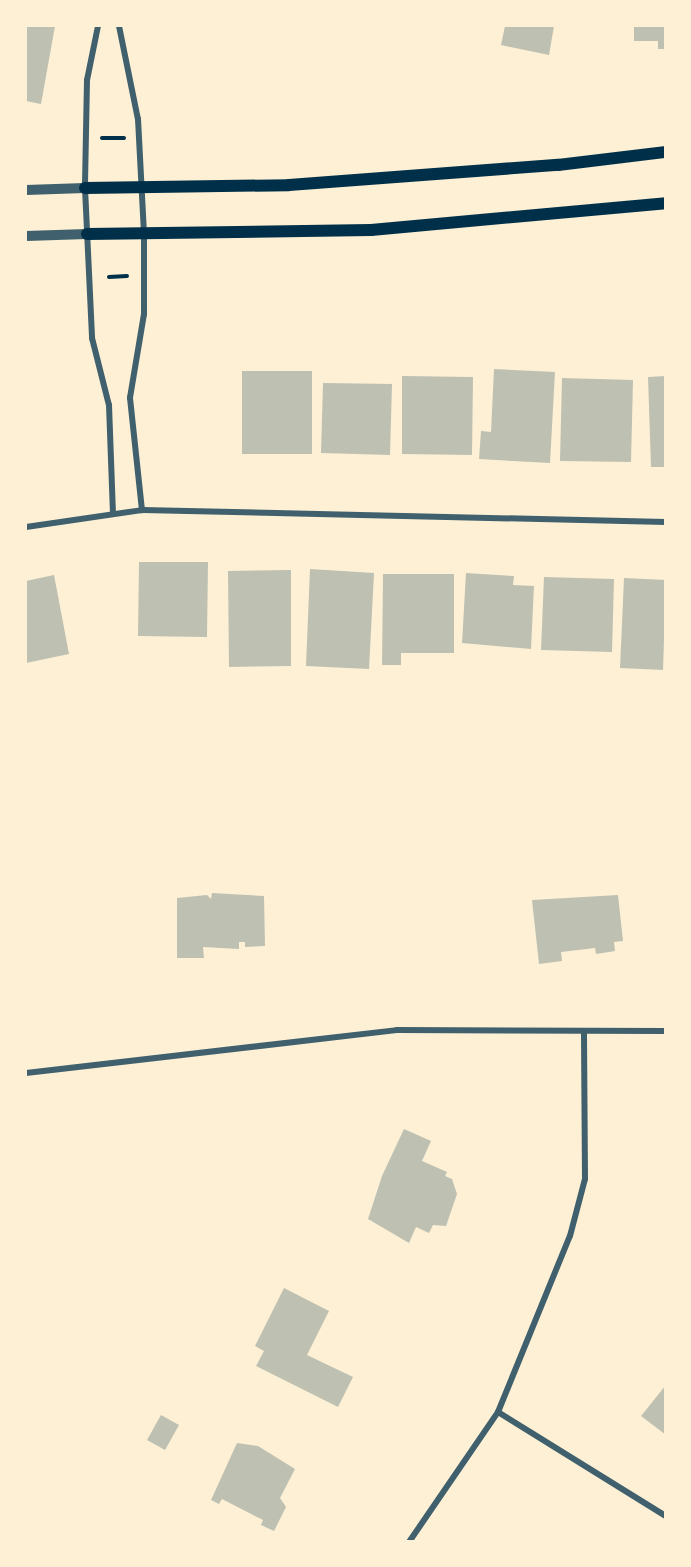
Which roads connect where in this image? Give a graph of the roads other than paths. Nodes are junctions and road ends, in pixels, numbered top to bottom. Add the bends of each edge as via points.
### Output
1 (98, 26) edge
2 (120, 26) edge
3 (666, 152) edge
4 (140, 187) junction
5 (85, 188) junction
6 (26, 190) edge
7 (666, 203) edge
8 (87, 234) junction
9 (26, 236) edge
10 (144, 236) junction
11 (142, 510) junction
12 (113, 513) junction
13 (666, 522) edge
14 (26, 527) edge
15 (666, 1031) edge
16 (584, 1033) junction
17 (26, 1073) edge
18 (498, 1412) junction
19 (666, 1516) edge
20 (409, 1542) edge

1 - 5 street via 87,80
2 - 4 street via 138,119
3 - 4 main road via 558,165 289,185
4 - 5 main road
4 - 10 street
5 - 6 street
5 - 8 street
7 - 10 main road via 371,230
8 - 9 street
8 - 10 main road
8 - 12 street via 92,338 110,405
10 - 11 street via 144,314 130,398
11 - 12 street
11 - 13 street
12 - 14 street
15 - 16 street
16 - 17 street via 397,1030
16 - 18 street via 585,1179 570,1236
18 - 19 street
18 - 20 street

